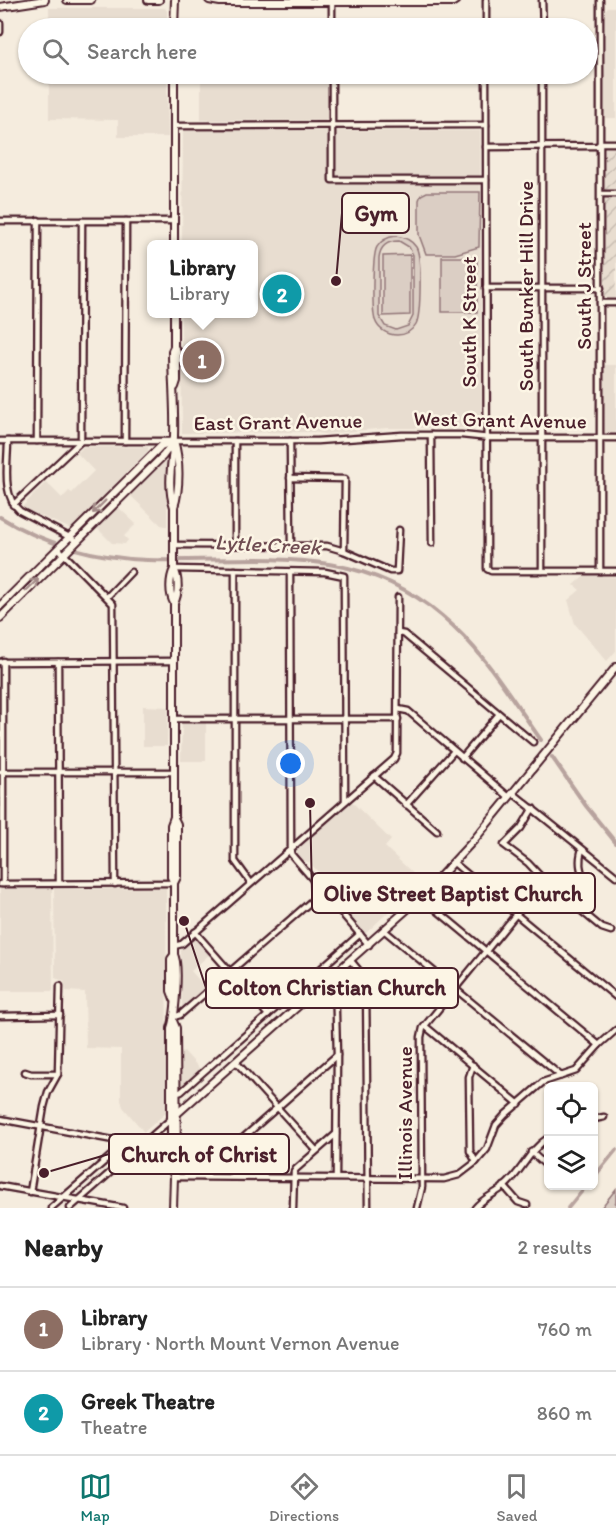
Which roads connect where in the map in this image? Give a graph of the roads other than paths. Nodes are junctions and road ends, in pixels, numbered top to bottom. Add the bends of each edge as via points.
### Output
1 (45, 0) edge
2 (67, 0) edge
3 (92, 0) edge
4 (148, 0) edge
5 (159, 0) edge
6 (175, 0) edge
7 (209, 0) edge
8 (456, 0) edge
9 (486, 0) edge
10 (542, 0) edge
11 (600, 0) edge
12 (327, 1) edge
13 (0, 8) edge
14 (174, 18) edge
15 (330, 18) edge
16 (486, 18) edge
17 (543, 18) edge
18 (0, 23) edge
19 (0, 32) edge
20 (174, 84) edge
21 (332, 84) edge
22 (486, 84) edge
23 (542, 84) edge
24 (332, 125) junction
25 (486, 125) junction
26 (175, 126) junction
27 (601, 143) junction
28 (616, 143) edge
29 (486, 147) junction
30 (542, 147) junction
31 (486, 180) junction
32 (600, 194) junction
33 (616, 194) edge
34 (38, 220) junction
35 (0, 221) edge
36 (82, 221) junction
37 (126, 221) junction
38 (174, 221) junction
39 (174, 240) edge
40 (486, 288) junction
41 (600, 288) junction
42 (543, 289) junction
43 (600, 303) junction
44 (616, 303) edge
45 (174, 318) edge
46 (431, 435) junction
47 (382, 436) joint
48 (486, 437) junction
49 (543, 438) junction
50 (600, 438) junction
51 (616, 438) edge
52 (0, 441) edge
53 (8, 441) junction
54 (37, 441) junction
55 (81, 441) junction
56 (125, 441) junction
57 (149, 441) junction
58 (174, 441) junction
59 (235, 441) junction
60 (290, 441) junction
61 (155, 452) junction
62 (131, 475) junction
63 (290, 478) junction
64 (137, 481) junction
65 (13, 505) junction
66 (399, 530) dead end
67 (69, 538) junction
68 (75, 542) junction
69 (432, 543) dead end
70 (174, 544) junction
71 (235, 545) junction
72 (291, 545) junction
73 (58, 548) junction
74 (344, 551) junction
75 (65, 553) junction
76 (174, 569) junction
77 (235, 570) junction
78 (542, 571) junction
79 (600, 571) junction
80 (131, 572) dead end
81 (290, 572) junction
82 (616, 572) edge
83 (107, 597) junction
84 (398, 597) dead end
85 (0, 606) edge
86 (0, 618) edge
87 (398, 633) junction
88 (174, 661) junction
89 (1, 662) edge
90 (58, 662) junction
91 (114, 662) junction
92 (616, 667) edge
93 (398, 709) junction
94 (499, 714) junction
95 (174, 719) junction
96 (235, 719) junction
97 (291, 719) junction
98 (346, 719) junction
99 (398, 719) junction
100 (533, 742) dead end
101 (454, 751) junction
102 (462, 758) junction
103 (2, 772) edge
104 (58, 772) junction
105 (114, 772) junction
106 (174, 772) junction
107 (374, 776) junction
108 (511, 795) junction
109 (345, 801) junction
110 (406, 806) junction
111 (533, 808) junction
112 (436, 831) dead end
113 (291, 849) junction
114 (582, 849) junction
115 (454, 862) junction
116 (616, 876) edge
117 (544, 880) junction
118 (59, 883) junction
119 (174, 883) junction
120 (251, 883) junction
121 (2, 884) edge
122 (115, 884) junction
123 (322, 891) junction
124 (421, 897) junction
125 (578, 908) junction
126 (517, 914) junction
127 (385, 931) junction
128 (611, 931) dead end
129 (195, 932) junction
130 (360, 934) junction
131 (369, 945) junction
132 (174, 946) junction
133 (486, 951) junction
134 (351, 961) junction
135 (230, 973) junction
136 (335, 975) junction
137 (60, 986) dead end
138 (455, 988) junction
139 (616, 998) edge
140 (60, 1015) junction
141 (268, 1015) junction
142 (0, 1016) edge
143 (173, 1019) junction
144 (425, 1026) junction
145 (616, 1030) edge
146 (599, 1046) junction
147 (337, 1054) junction
148 (236, 1062) junction
149 (473, 1065) junction
150 (25, 1072) dead end
151 (58, 1074) junction
152 (561, 1076) junction
153 (177, 1093) junction
154 (519, 1104) junction
155 (276, 1107) junction
156 (173, 1117) junction
157 (604, 1118) dead end
158 (0, 1119) edge
159 (598, 1119) edge
160 (41, 1126) junction
161 (336, 1134) junction
162 (544, 1140) edge
163 (316, 1150) junction
164 (531, 1152) junction
165 (476, 1162) junction
166 (544, 1163) edge
167 (174, 1177) junction
168 (294, 1177) junction
169 (336, 1177) junction
170 (203, 1178) junction
171 (368, 1178) junction
172 (422, 1178) junction
173 (0, 1185) edge
174 (504, 1186) junction
175 (30, 1192) junction
176 (63, 1197) junction
177 (80, 1200) junction
178 (527, 1205) dead end
179 (109, 1207) edge
180 (51, 1208) edge
181 (70, 1208) edge
182 (123, 1208) edge
183 (173, 1208) edge
184 (293, 1208) edge
185 (368, 1208) edge
186 (417, 1208) edge
187 (475, 1208) edge

1 - 13 main road
2 - 3 main road
4 - 5 main road
6 - 14 main road
7 - 12 main road
8 - 12 main road
9 - 16 street
10 - 17 street
11 - 27 street, South J Street
12 - 15 street
18 - 19 street
20 - 26 main road
21 - 24 street
22 - 25 street, South K Street
23 - 30 street, South Bunker Hill Drive
24 - 25 street
24 - 26 street
24 - 31 street via 332,180
25 - 29 street, South K Street
26 - 38 main road
27 - 28 street
27 - 30 street via 597,147
27 - 32 street, South J Street
29 - 30 street
29 - 31 street, South K Street
30 - 42 street, South Bunker Hill Drive
31 - 40 street, South K Street
32 - 33 street
32 - 41 street, South J Street
34 - 35 street
34 - 36 street
34 - 54 street
36 - 37 street
36 - 55 street
37 - 38 street
37 - 56 street
38 - 39 main road
40 - 42 street
40 - 48 street, South K Street
41 - 42 street
41 - 43 street, South J Street
42 - 49 street, South Bunker Hill Drive
43 - 44 street
43 - 50 street, South J Street
45 - 58 main road
46 - 47 street, West Grant Avenue
46 - 48 street, West Grant Avenue
46 - 69 street
47 - 60 street, East Grant Avenue
48 - 49 street, West Grant Avenue
48 - 78 street, South K Street via 488,570
49 - 50 street, West Grant Avenue
49 - 78 street, South Bunker Hill Drive
50 - 51 street, West Grant Avenue
50 - 79 street, South J Street
52 - 53 street, East Grant Avenue
53 - 54 street, East Grant Avenue
53 - 65 street via 8,486
54 - 55 street, East Grant Avenue
55 - 56 street, East Grant Avenue
55 - 65 street
56 - 57 street, East Grant Avenue
57 - 58 street, East Grant Avenue
57 - 61 street
58 - 59 street, East Grant Avenue
58 - 61 main road
58 - 64 main road
58 - 70 main road
59 - 60 street, East Grant Avenue
59 - 71 street
60 - 63 street
61 - 62 main road
62 - 64 main road
62 -> 67 main road
63 - 72 street
63 - 74 street via 345,479
64 - 68 main road
65 - 67 street
66 - 74 street via 397,571
67 - 68 street
67 - 73 main road
68 - 75 main road
70 - 71 street
70 - 76 main road
71 - 72 street
72 - 74 street via 327,546
73 - 75 street
73 - 85 main road
75 - 83 street
86 -> 75 main road
76 - 77 street
76 - 88 main road
77 - 81 street
77 - 96 street
78 - 79 street
79 - 82 street
80 - 83 street
81 - 97 street
81 - 98 street via 344,576
83 - 91 street via 113,604
84 - 87 street
87 - 93 street
87 - 94 street
88 - 91 street
88 - 95 main road
89 - 90 street
89 - 103 street
90 - 91 street
90 - 104 street
91 - 105 street
92 - 108 main road
93 - 99 street
93 - 101 street via 408,711
94 - 100 street
94 - 102 street
95 - 96 street
95 - 106 main road
96 - 97 street
96 - 120 street via 235,861
97 - 98 street
97 - 113 street
98 - 99 street
98 - 109 street
99 - 107 street via 397,753
101 - 102 street
101 - 110 street
102 - 108 street
103 - 104 street
103 - 121 street
104 - 105 street
104 - 118 street
105 - 106 street
105 - 122 street
106 - 119 main road
107 - 109 street
107 - 110 street
108 - 111 street
108 - 115 main road
109 - 113 street
110 - 112 street
111 - 114 street
111 - 117 street via 504,845
113 - 120 street
113 - 123 street
114 - 116 street
114 - 125 street via 578,861 585,895
115 - 124 main road
115 - 126 street
117 - 125 street
117 - 126 street, Illinois Avenue
118 - 121 street
118 - 122 street
119 - 122 street
119 - 132 main road
120 - 129 street
123 - 130 street
123 - 135 street
124 - 127 main road
124 - 133 street
125 - 128 street
126 - 133 street, Illinois Avenue
126 - 139 street
127 - 131 main road
127 - 138 street
129 - 132 street
129 - 135 street
130 - 131 street
130 - 141 street
131 - 134 main road
132 - 143 main road via 177,991
133 - 138 street, Illinois Avenue
133 - 146 street
134 - 136 main road
134 - 171 street via 366,979
135 - 141 street
135 - 143 street
136 - 147 street
136 - 148 main road
137 - 140 street
138 - 144 street, Illinois Avenue
138 - 152 street
140 - 142 street
140 - 151 street
141 - 153 street
143 - 153 main road
143 - 156 main road
144 - 149 street
144 - 172 street, Illinois Avenue via 421,1037
145 - 146 street
146 - 152 street via 576,1071
147 - 155 street
147 - 161 street
148 - 155 street
148 - 156 main road
149 - 154 street
149 - 165 street via 469,1077 470,1152
150 - 151 street
151 - 160 street via 48,1092
152 - 154 street via 543,1082
153 - 156 main road
154 - 165 street via 499,1122 487,1149
155 - 163 street
155 - 170 street via 203,1173
156 - 167 main road
156 - 177 street
157 - 159 street
158 - 160 street
160 - 175 street
160 - 176 street via 124,1142
161 - 163 street
161 - 169 street
162 - 164 street
163 - 168 street via 296,1169
164 - 166 street
164 - 174 street
165 - 172 street via 453,1177
167 - 170 street
167 - 183 main road
168 - 169 street
168 - 170 street
168 - 184 street
169 - 171 street
171 - 172 street
171 - 185 street
172 - 186 street, Illinois Avenue
173 - 175 street
174 - 178 street via 518,1202
174 - 187 street
175 - 176 street
176 - 177 street
176 - 180 street
177 - 179 street
177 - 181 street
179 - 182 street

